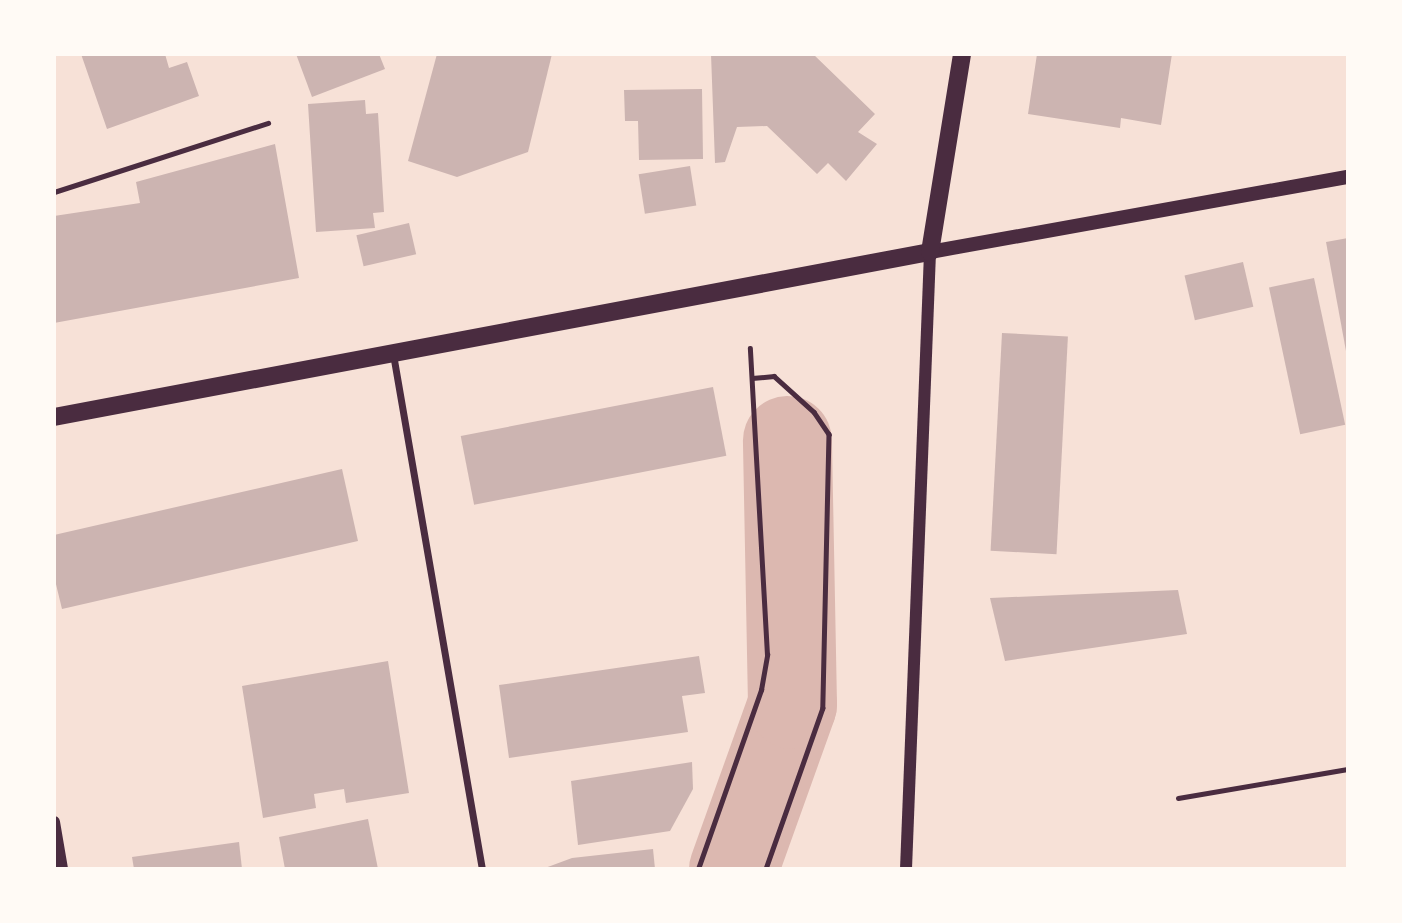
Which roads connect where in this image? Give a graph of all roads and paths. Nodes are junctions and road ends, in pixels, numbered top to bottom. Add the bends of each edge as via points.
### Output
1 (962, 54) edge
2 (268, 123) dead end
3 (1348, 177) edge
4 (54, 192) edge
5 (930, 252) junction
6 (750, 348) dead end
7 (393, 354) junction
8 (752, 378) junction
9 (54, 417) edge
10 (1348, 769) edge
11 (1178, 797) dead end
12 (54, 822) edge
13 (62, 869) edge
14 (482, 869) edge
15 (698, 869) edge
16 (766, 869) edge
17 (906, 869) edge

1 - 5 main road
2 - 4 lane
3 - 5 main road
5 - 7 main road
5 - 17 street
6 - 8 path
7 - 9 main road
7 - 14 street
8 - 15 path via 767,655 761,690
8 - 16 path via 774,376 814,412 829,433 823,708
10 - 11 lane
12 - 13 street

